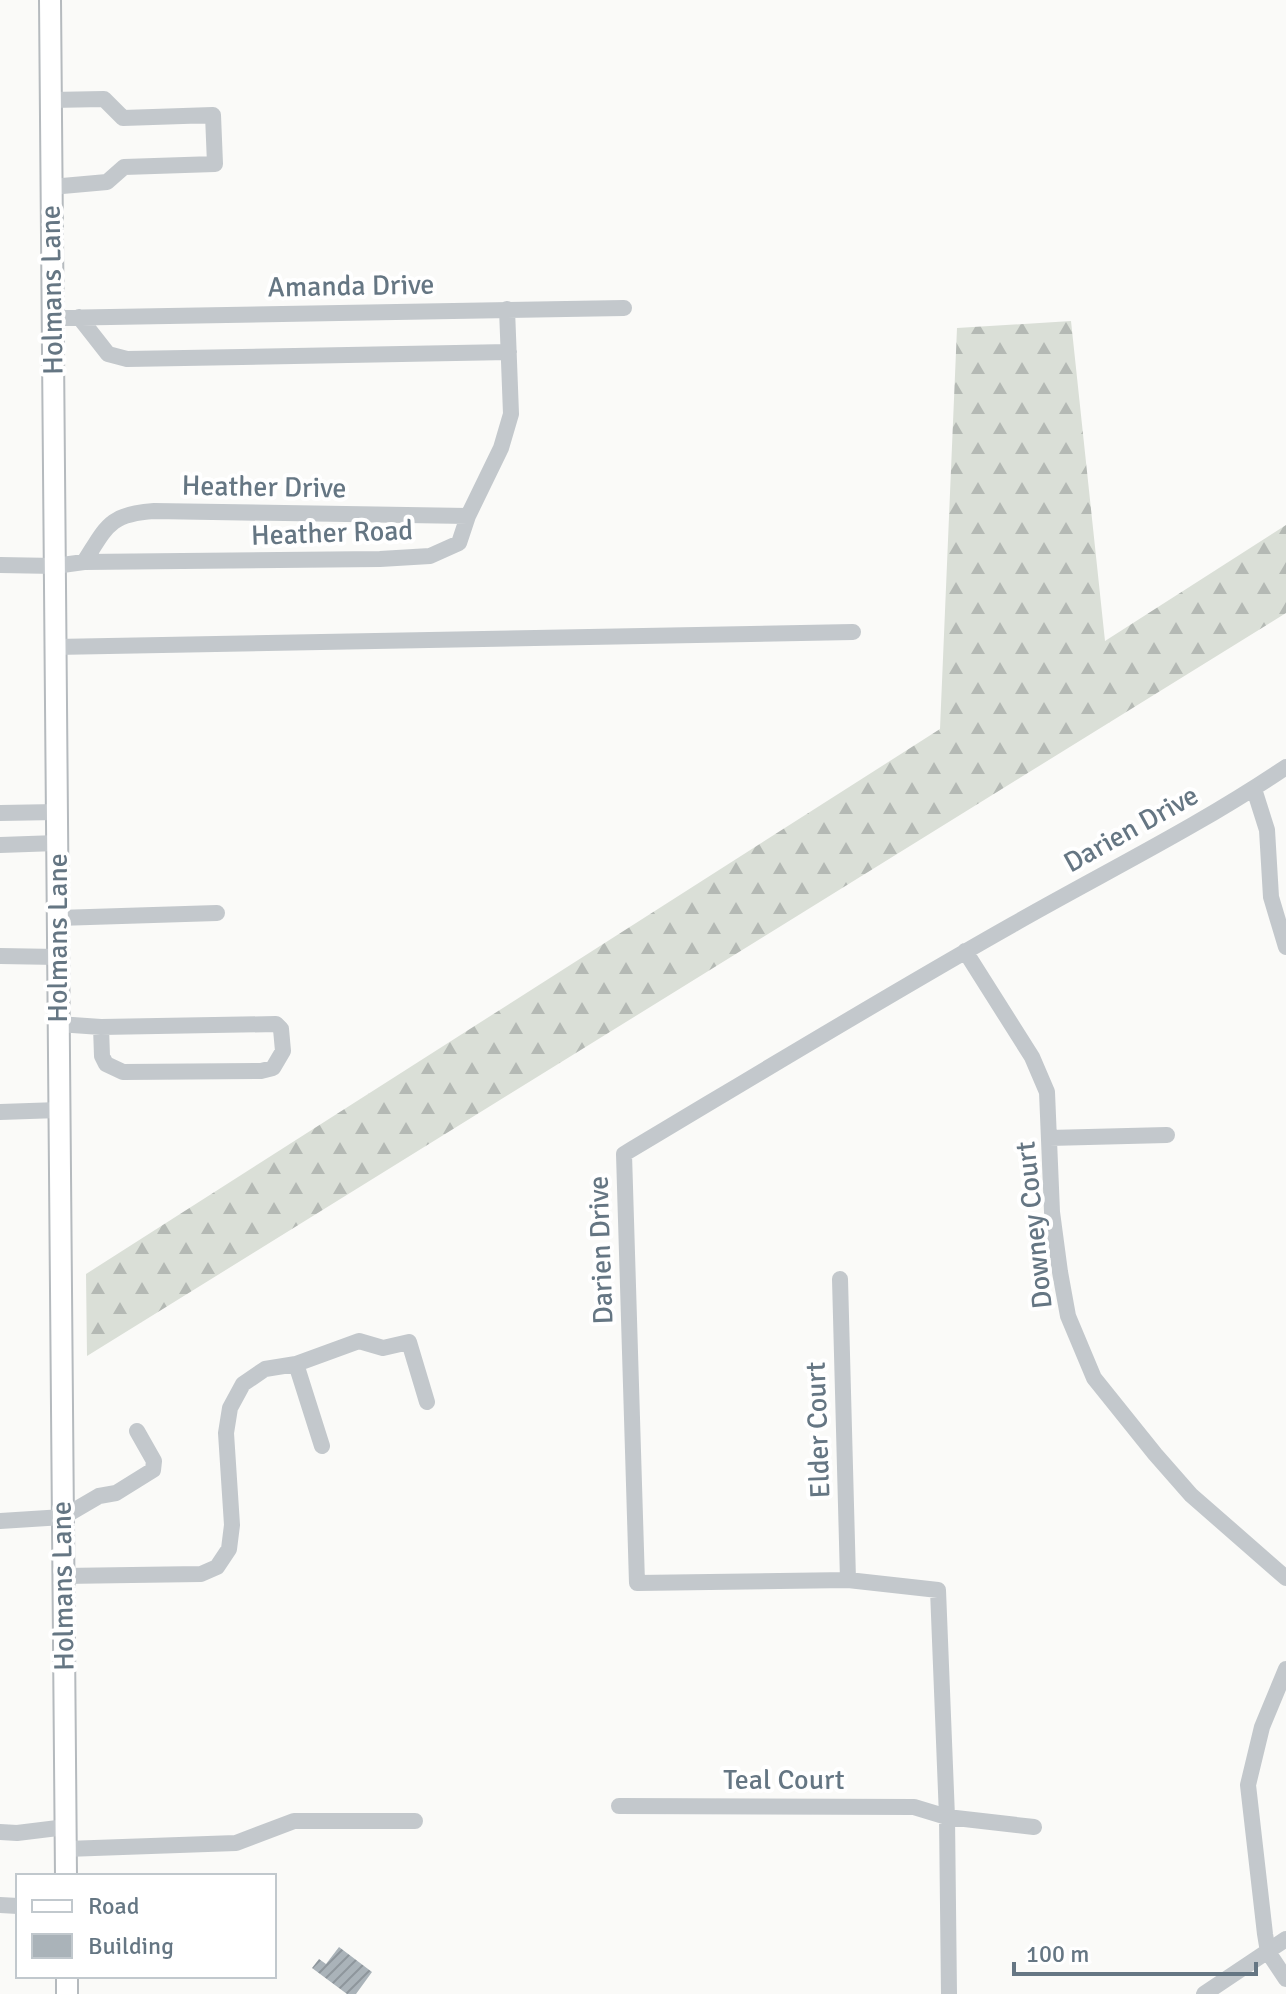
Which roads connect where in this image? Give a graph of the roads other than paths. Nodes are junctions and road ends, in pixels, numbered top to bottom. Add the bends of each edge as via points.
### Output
1 (50, 0) edge
2 (51, 100) junction
3 (51, 187) junction
4 (624, 308) dead end
5 (507, 309) junction
6 (79, 317) junction
7 (52, 318) junction
8 (509, 352) junction
9 (468, 516) junction
10 (84, 562) junction
11 (0, 565) edge
12 (55, 566) junction
13 (853, 632) dead end
14 (55, 647) junction
15 (1286, 767) edge
16 (1254, 789) junction
17 (57, 812) junction
18 (0, 813) edge
19 (57, 843) junction
20 (0, 845) edge
21 (217, 913) dead end
22 (58, 918) junction
23 (1286, 947) edge
24 (965, 951) junction
25 (0, 956) edge
26 (58, 957) junction
27 (58, 1024) junction
28 (101, 1027) junction
29 (59, 1110) junction
30 (0, 1112) edge
31 (1167, 1135) dead end
32 (1049, 1138) junction
33 (840, 1279) dead end
34 (296, 1364) junction
35 (427, 1402) dead end
36 (137, 1431) dead end
37 (322, 1446) dead end
38 (63, 1517) junction
39 (0, 1521) edge
40 (63, 1576) junction
41 (1286, 1578) edge
42 (848, 1580) junction
43 (1286, 1669) edge
44 (619, 1806) dead end
45 (947, 1817) junction
46 (415, 1821) dead end
47 (66, 1827) junction
48 (1034, 1827) dead end
49 (0, 1832) edge
50 (66, 1849) junction
51 (66, 1874) edge
52 (1286, 1939) edge
53 (1268, 1952) junction
54 (1286, 1979) edge
55 (949, 1994) edge
56 (1204, 1994) edge

1 - 2 main road, Holmans Lane
2 - 3 main road, Holmans Lane
2 - 3 street via 104,99 123,118 213,115 215,164 124,167 107,182
3 - 7 main road, Holmans Lane
4 - 5 street, Amanda Drive
5 - 6 street, Amanda Drive
5 - 8 street, Heather Road
6 - 7 street, Amanda Drive
6 - 8 street via 108,354 127,359
7 - 12 main road, Holmans Lane
8 - 9 street, Heather Road via 511,414
9 - 10 street, Heather Road via 459,543 430,556
9 - 10 street, Heather Drive via 129,513 109,524
10 - 12 street, Heather Road
11 - 12 street, Heather Road
12 - 14 main road, Holmans Lane
13 - 14 street
14 - 17 main road, Holmans Lane
15 - 16 street, Darien Drive
16 - 23 street via 1267,830 1271,897
16 - 24 street, Darien Drive
17 - 18 street
17 - 19 main road, Holmans Lane
19 - 20 street
19 - 22 main road, Holmans Lane
21 - 22 street
22 - 26 main road, Holmans Lane
24 - 32 street, Downey Court via 1032,1057 1047,1092
24 - 42 street, Darien Drive via 624,1154 637,1583
25 - 26 street
26 - 27 main road, Holmans Lane
27 - 28 street
27 - 29 main road, Holmans Lane
28 - 28 street via 276,1024 283,1051 273,1068 261,1071 123,1072 102,1056
29 - 30 street
29 - 38 main road, Holmans Lane
31 - 32 street
32 - 41 street, Downey Court via 1052,1212 1068,1316 1094,1378 1191,1495
33 - 42 street, Elder Court
34 - 35 street via 359,1341 383,1348 409,1342
34 - 37 street
34 - 40 street via 265,1369 243,1384 230,1408 226,1433 232,1525 229,1549 217,1567 201,1574
36 - 38 street via 154,1461 153,1470
38 - 39 street
38 - 40 main road, Holmans Lane
40 - 47 main road, Holmans Lane
42 - 45 street, Darien Drive via 938,1590
43 - 53 street via 1262,1727 1248,1785
44 - 45 street, Teal Court via 914,1807
45 - 48 street, Teal Court
45 - 55 street
46 - 50 street via 294,1821 236,1843
47 - 49 street
47 - 50 main road, Holmans Lane
50 - 51 main road, Holmans Lane
52 - 53 street
53 - 54 street
53 - 56 street

